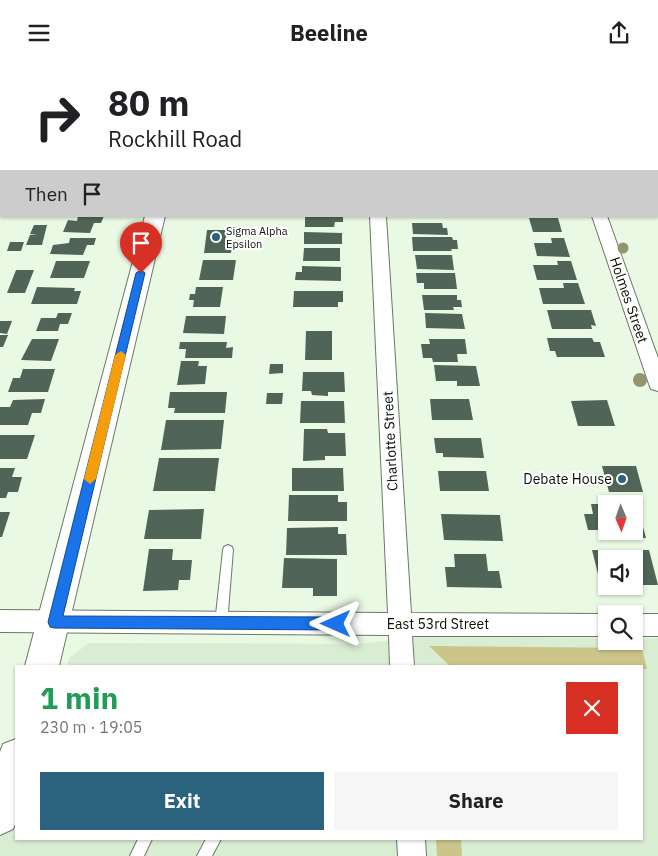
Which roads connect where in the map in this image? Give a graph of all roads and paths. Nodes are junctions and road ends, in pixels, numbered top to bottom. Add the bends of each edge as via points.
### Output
1 (155, 217) edge
2 (378, 217) edge
3 (599, 217) edge
4 (658, 385) edge
5 (228, 551) dead end
6 (0, 621) edge
7 (54, 622) junction
8 (221, 624) junction
9 (400, 624) junction
10 (598, 625) edge
11 (643, 625) edge
12 (658, 625) edge
13 (42, 665) edge
14 (402, 665) edge
15 (15, 760) edge
16 (2, 804) edge
17 (145, 840) edge
18 (213, 840) edge
19 (411, 840) edge
20 (137, 856) edge
21 (204, 856) edge
22 (412, 856) edge

1 - 7 main road
2 - 9 street, Charlotte Street
3 - 4 street, Holmes Street
5 - 8 lane
6 - 7 street, East 53rd Street
7 - 8 street, East 53rd Street
7 - 13 main road
8 - 9 street, East 53rd Street
9 - 10 street, East 53rd Street
9 - 14 street, Charlotte Street
11 - 12 street
15 - 16 main road
17 - 20 lane
18 - 21 lane
19 - 22 street

